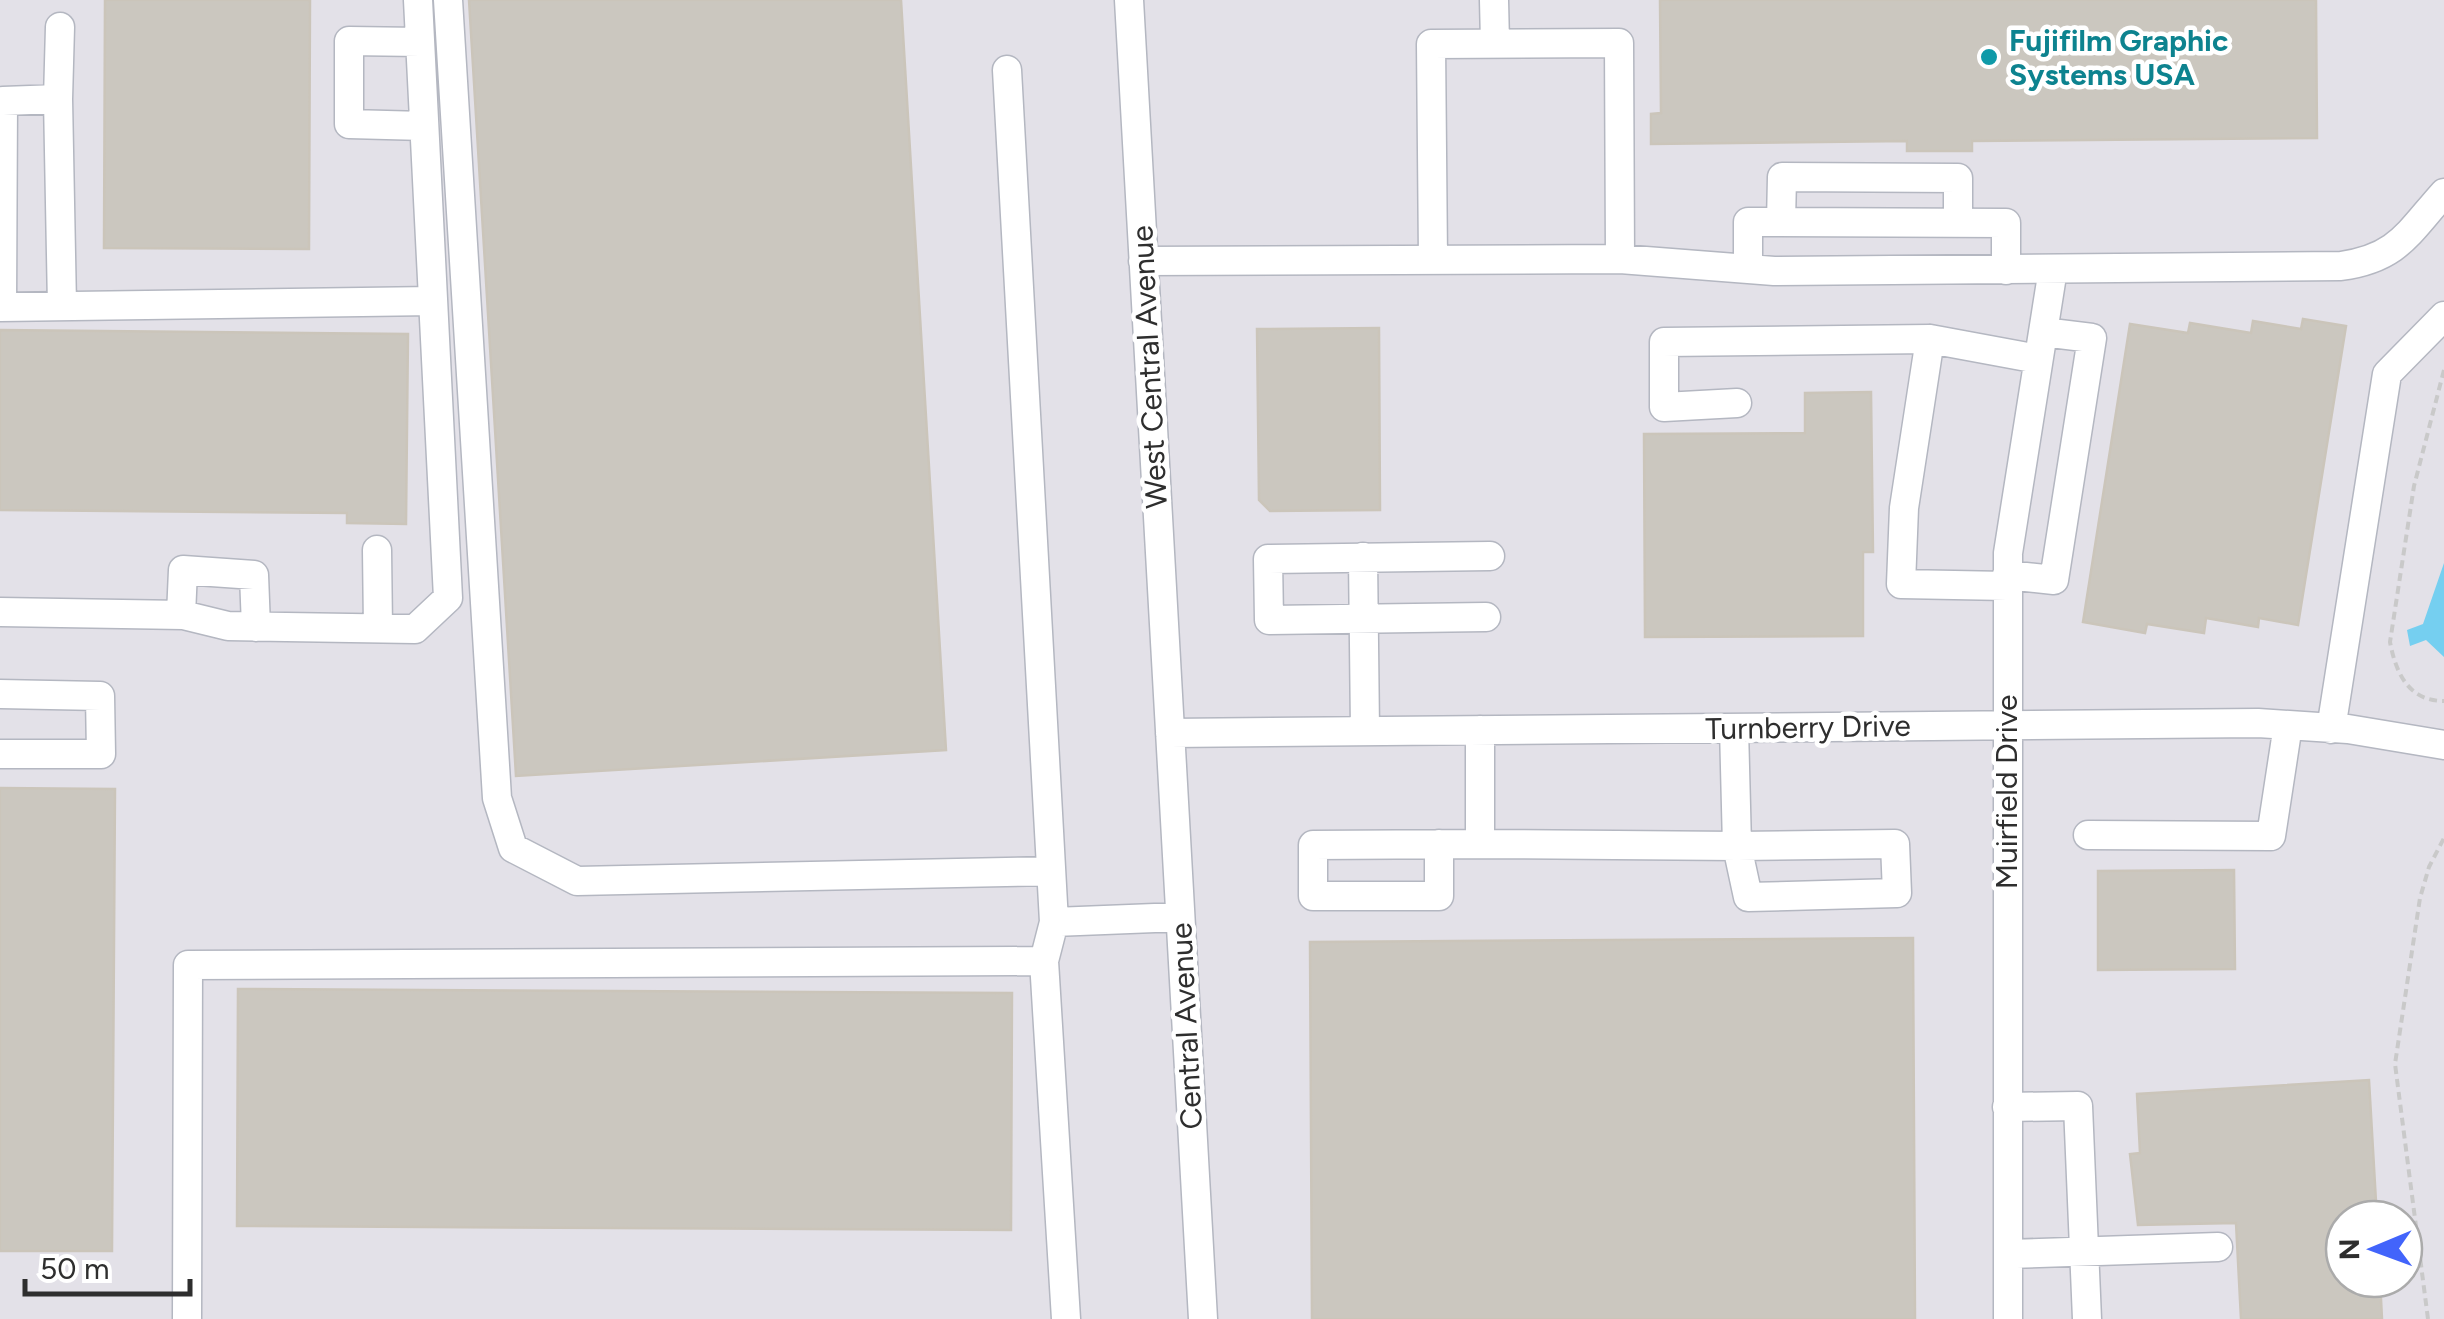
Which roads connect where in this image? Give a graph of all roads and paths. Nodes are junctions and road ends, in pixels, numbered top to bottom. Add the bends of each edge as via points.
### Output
1 (418, 0) edge
2 (448, 0) edge
3 (1129, 0) edge
4 (1494, 0) edge
5 (60, 28) dead end
6 (420, 42) junction
7 (1495, 44) junction
8 (1007, 70) dead end
9 (58, 99) junction
10 (424, 126) junction
11 (2444, 193) edge
12 (1781, 222) junction
13 (1958, 223) junction
14 (1620, 258) junction
15 (1433, 260) junction
16 (1143, 262) junction
17 (1748, 269) junction
18 (2053, 269) junction
19 (2006, 270) junction
20 (434, 300) junction
21 (62, 306) junction
22 (1, 307) edge
23 (2444, 316) edge
24 (1930, 339) junction
25 (2040, 345) junction
26 (2444, 370) edge
27 (1737, 404) dead end
28 (376, 550) dead end
29 (1490, 556) dead end
30 (1363, 558) junction
31 (2007, 580) junction
32 (0, 612) edge
33 (181, 615) junction
34 (1486, 617) dead end
35 (1364, 619) junction
36 (256, 627) junction
37 (378, 628) junction
38 (0, 694) edge
39 (2444, 701) edge
40 (2005, 725) junction
41 (2288, 726) junction
42 (1734, 728) junction
43 (2332, 729) junction
44 (1480, 730) junction
45 (1366, 731) junction
46 (1170, 733) junction
47 (2444, 745) edge
48 (0, 754) edge
49 (2088, 835) dead end
50 (2444, 838) edge
51 (1439, 844) junction
52 (1480, 844) junction
53 (1737, 846) junction
54 (1051, 871) junction
55 (1180, 917) junction
56 (1054, 922) junction
57 (1044, 961) junction
58 (2007, 1108) junction
59 (2218, 1247) dead end
60 (2083, 1252) junction
61 (2008, 1254) junction
62 (188, 1319) edge
63 (1066, 1319) edge
64 (1203, 1319) edge
65 (2008, 1319) edge
66 (2087, 1319) edge
67 (2428, 1319) edge

1 - 6 street
2 - 54 street via 497,798 513,848 578,881
3 - 16 street, West Central Avenue
4 - 7 street
5 - 9 street
6 - 10 street
6 - 10 street via 350,41 349,124
7 - 14 street via 1619,42
7 - 15 street via 1432,44
8 - 54 street
9 - 21 street
9 - 22 street via 3,101
10 - 20 street
11 - 18 street via 2375,261
12 - 13 street
12 - 13 street via 1782,177 1958,178
12 - 17 street via 1748,222
13 - 19 street via 2006,223
14 - 15 street
14 - 17 street
15 - 16 street
16 - 46 street, West Central Avenue
17 - 19 street
18 - 19 street
18 - 25 street, Muirfield Drive
20 - 21 street
20 - 37 street via 448,598 415,629
21 - 22 street
23 - 43 street via 2387,374
24 - 25 street
24 - 27 street via 1664,342 1664,407
24 - 31 street via 1904,508 1900,584
25 - 31 street, Muirfield Drive
25 - 31 street via 2092,338 2054,580
26 - 39 path via 2417,469 2390,642 2415,695
28 - 37 street
29 - 30 street
30 - 35 street
30 - 35 street via 1268,559 1268,605 1269,620
31 - 40 street, Muirfield Drive
32 - 33 street
33 - 36 street
33 - 36 street via 183,570 254,575
34 - 35 street
35 - 45 street
36 - 37 street
38 - 48 street via 100,696 101,754
40 - 41 street, Turnberry Drive
40 - 42 street, Turnberry Drive
40 - 58 street, Muirfield Drive
41 - 43 street, Turnberry Drive
41 - 49 street via 2272,836
42 - 44 street, Turnberry Drive
42 - 53 street
43 - 47 street, Turnberry Drive
44 - 45 street, Turnberry Drive
44 - 52 street
45 - 46 street, Turnberry Drive
46 - 55 street, Central Avenue
50 - 67 path via 2420,898 2395,1064
51 - 51 street via 1312,844 1313,896 1440,896
51 - 52 street
52 - 53 street
53 - 53 street via 1895,844 1897,893 1748,897
54 - 56 street
55 - 56 street
55 - 64 street, Central Avenue
56 - 57 street
57 - 62 street via 188,965
57 - 63 street
58 - 60 street via 2078,1106
58 - 61 street, Muirfield Drive
59 - 60 street
60 - 61 street
60 - 66 street
61 - 65 street, Muirfield Drive

